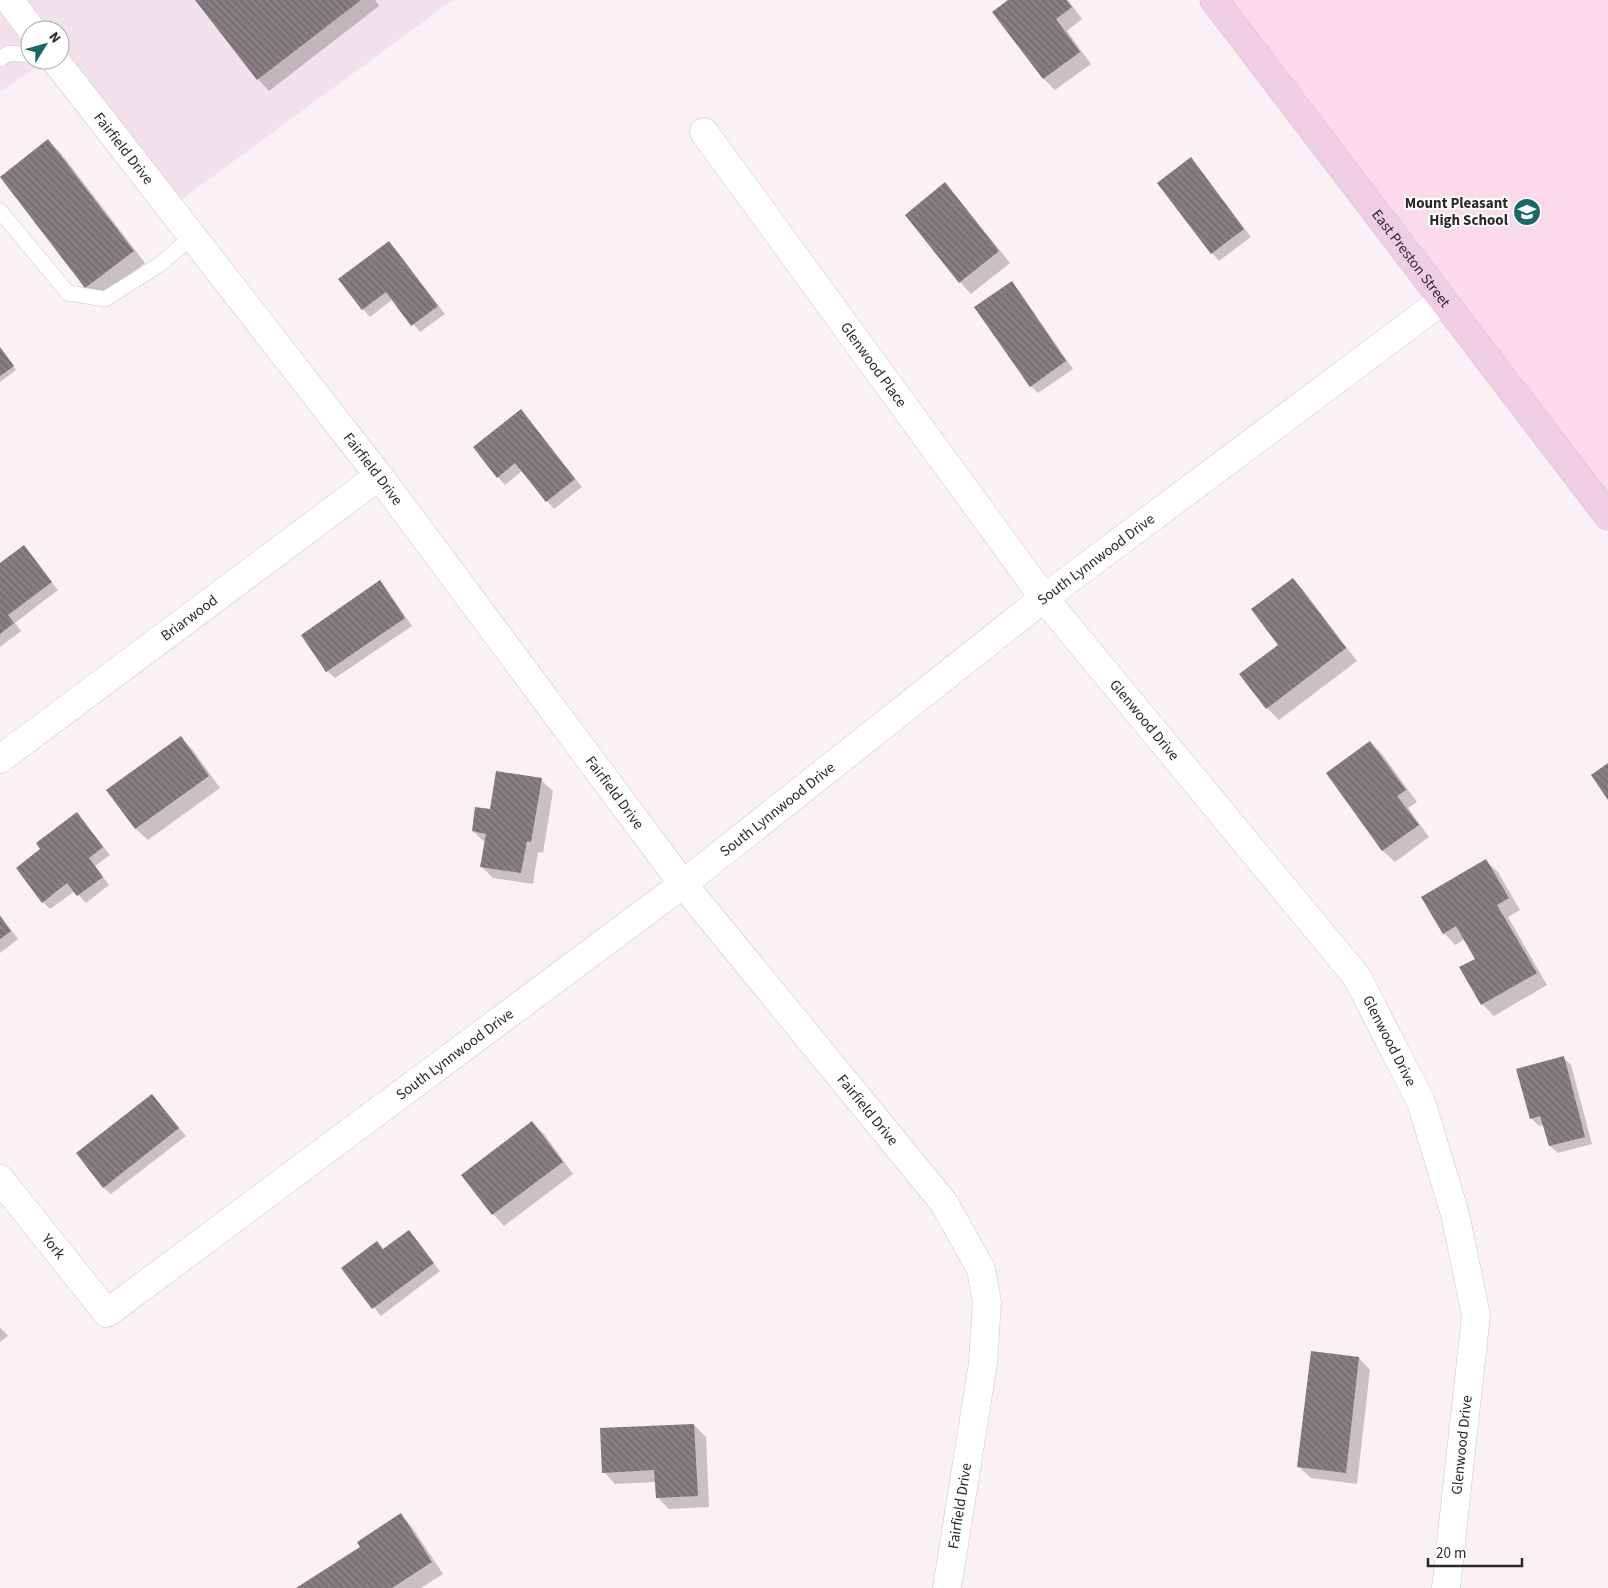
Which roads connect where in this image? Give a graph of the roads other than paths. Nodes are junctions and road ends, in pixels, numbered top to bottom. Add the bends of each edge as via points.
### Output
1 (9, 0) edge
2 (1214, 0) edge
3 (24, 20) edge
4 (20, 54) edge
5 (0, 59) edge
6 (63, 70) edge
7 (704, 132) dead end
8 (0, 211) edge
9 (192, 237) junction
10 (1443, 300) junction
11 (379, 476) junction
12 (1608, 516) edge
13 (1044, 598) junction
14 (0, 759) edge
15 (683, 884) junction
16 (0, 1179) edge
17 (107, 1313) joint
18 (947, 1588) edge
19 (1446, 1588) edge

1 - 3 street
2 - 10 street, East Preston Street
4 - 5 lane via 9,53
6 - 9 street, Fairfield Drive
7 - 13 street, Glenwood Place
8 - 9 lane via 68,293 105,299 159,265
9 - 11 street, Fairfield Drive
10 - 12 street, East Preston Street
10 - 13 street, South Lynnwood Drive
11 - 14 street, Briarwood
11 - 15 street, Fairfield Drive
13 - 15 street, South Lynnwood Drive
13 - 19 street, Glenwood Drive via 1358,977 1421,1102 1455,1214 1476,1315
15 - 17 street, South Lynnwood Drive
15 - 18 street, Fairfield Drive via 944,1203 981,1269 987,1302 983,1363
16 - 17 street, York

